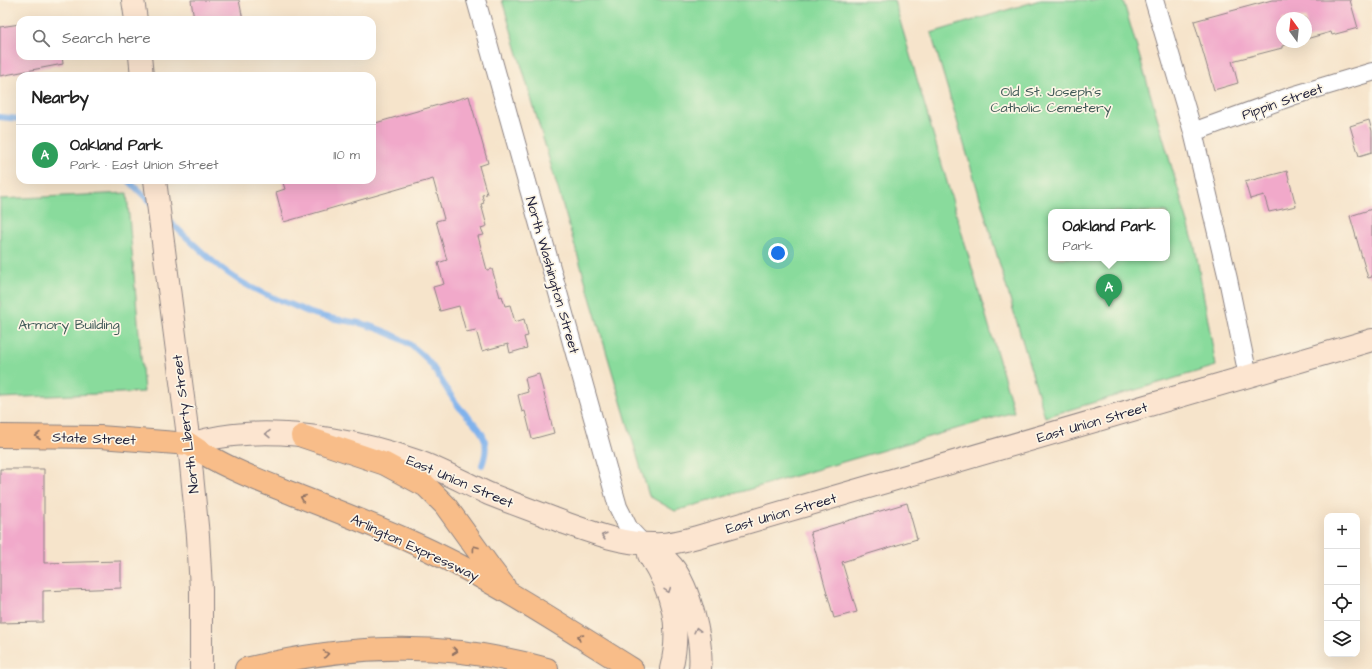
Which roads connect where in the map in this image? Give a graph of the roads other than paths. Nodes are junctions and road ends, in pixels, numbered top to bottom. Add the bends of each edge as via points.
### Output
1 (133, 0) edge
2 (476, 0) edge
3 (1154, 0) edge
4 (135, 16) edge
5 (140, 60) edge
6 (142, 72) edge
7 (1372, 72) edge
8 (1193, 132) junction
9 (156, 184) edge
10 (1372, 340) edge
11 (1248, 376) junction
12 (0, 436) edge
13 (302, 436) junction
14 (189, 444) junction
15 (642, 544) junction
16 (518, 599) junction
17 (201, 669) edge
18 (246, 669) edge
19 (547, 669) edge
20 (632, 669) edge
21 (671, 669) edge
22 (700, 669) edge

1 - 4 street
2 - 15 street, North Washington Street via 616,499 625,522
3 - 8 street
5 - 6 street
7 - 8 street, Pippin Street via 1292,96
8 - 11 street
9 - 14 street, North Liberty Street
10 - 11 street, East Union Street
11 - 15 street, East Union Street via 698,537 676,543
14 -> 12 main road, State Street via 100,437
13 -> 14 street, East Union Street via 246,434
15 -> 13 street, East Union Street via 573,526 503,500 432,467 386,451
16 -> 13 main road via 498,579 445,505 426,486 385,464
16 -> 14 main road, Arlington Expressway via 466,569 412,543 247,475 214,460
14 - 17 street, North Liberty Street via 201,571
15 -> 21 street, North Washington Street via 663,579 673,607 676,637
22 -> 15 street, North Washington Street via 701,651 684,586 668,562
20 -> 16 main road, Arlington Expressway
18 -> 19 main road via 322,654 394,648 483,655

